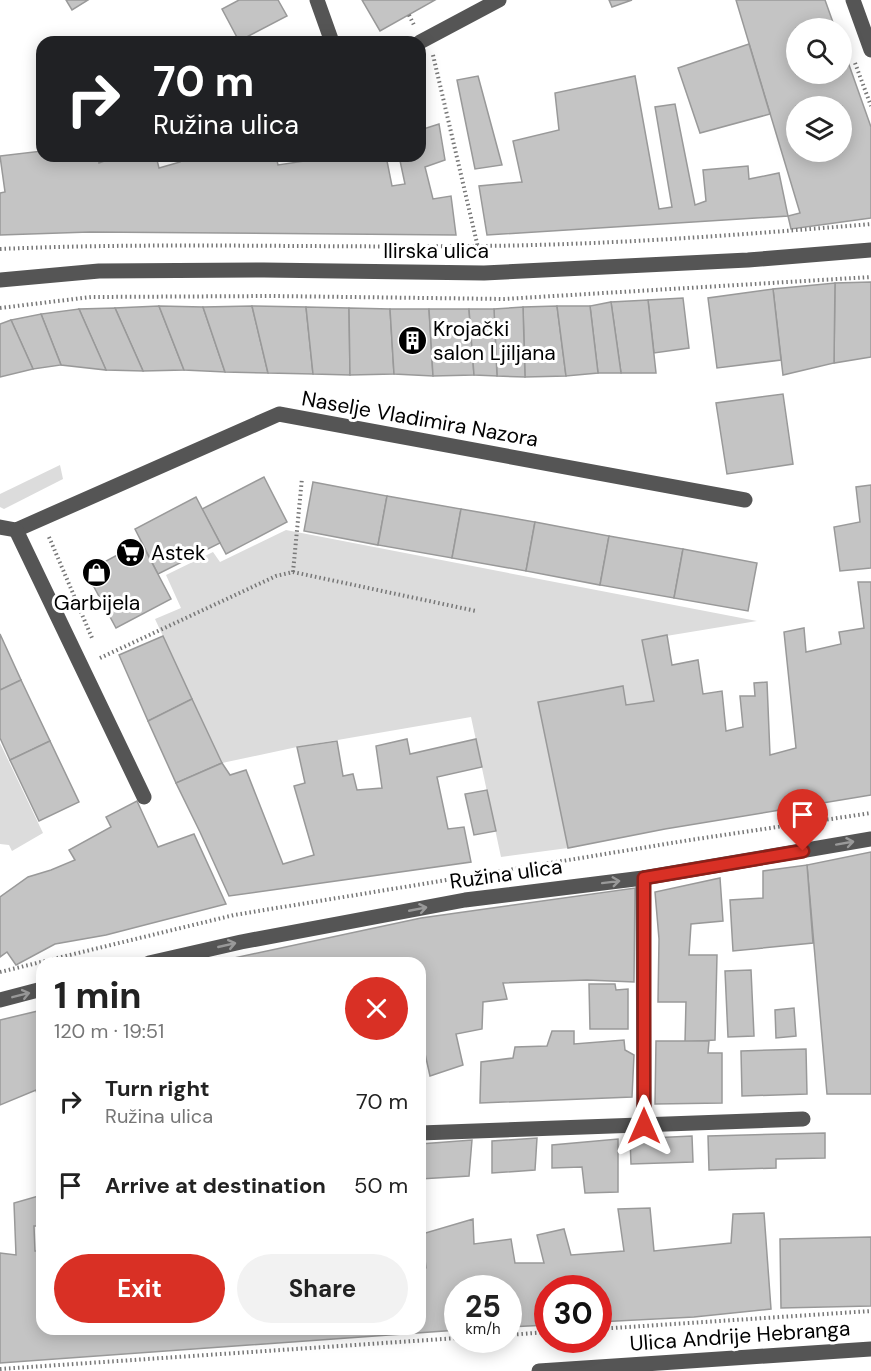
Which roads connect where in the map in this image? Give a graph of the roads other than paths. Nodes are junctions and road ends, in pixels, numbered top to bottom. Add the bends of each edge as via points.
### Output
1 (317, 0) edge
2 (499, 0) edge
3 (853, 0) edge
4 (330, 36) edge
5 (426, 39) edge
6 (871, 50) edge
7 (871, 250) edge
8 (0, 280) edge
9 (745, 500) dead end
10 (0, 527) edge
11 (16, 530) junction
12 (144, 797) dead end
13 (871, 839) edge
14 (644, 878) junction
15 (175, 957) edge
16 (36, 991) edge
17 (0, 1000) edge
18 (803, 1119) dead end
19 (644, 1126) junction
20 (426, 1133) edge
21 (871, 1349) edge
22 (539, 1371) edge

1 - 4 street
2 - 5 street
3 - 6 street
7 - 8 street, Ilirska ulica via 484,273 99,271
9 - 11 street, Naselje Vladimira Nazora via 279,414
10 - 11 street
11 - 12 street
14 -> 13 street, Ružina ulica
15 -> 14 street, Ružina ulica via 465,900
14 - 19 street
17 -> 16 street
18 - 19 street
19 - 20 street
21 - 22 street, Ulica Andrije Hebranga

